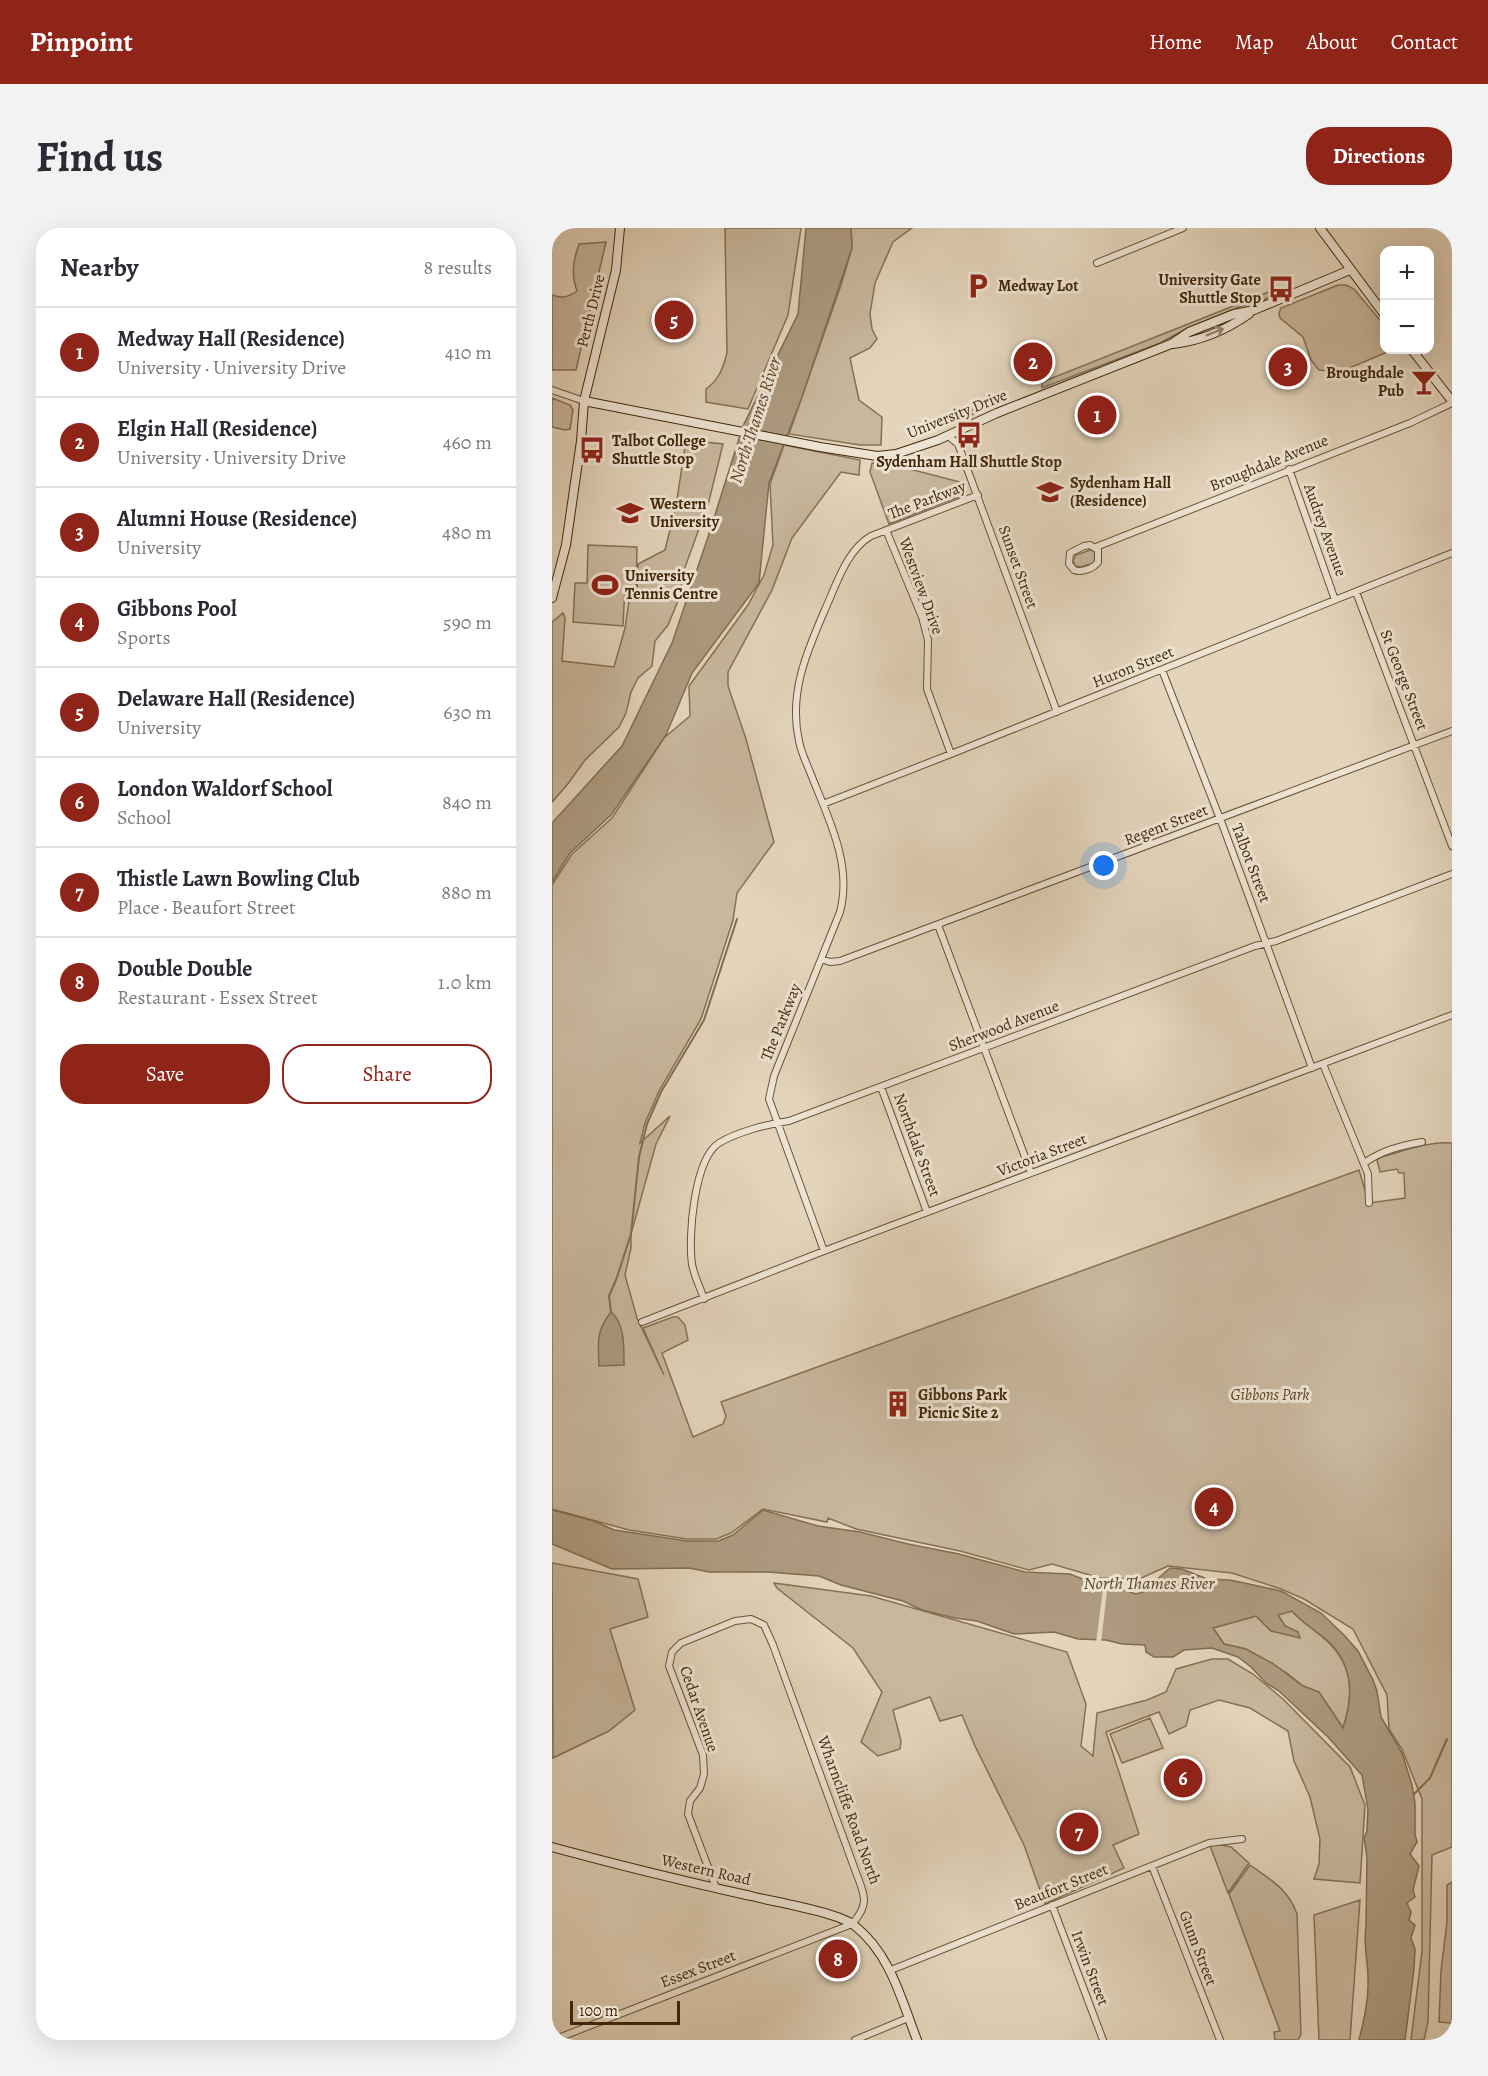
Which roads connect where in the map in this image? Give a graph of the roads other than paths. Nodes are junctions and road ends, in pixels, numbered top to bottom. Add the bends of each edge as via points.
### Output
1 (620, 228) edge
2 (1183, 228) edge
3 (1320, 228) edge
4 (1097, 263) dead end
5 (1350, 270) junction
6 (1380, 309) edge
7 (1415, 354) edge
8 (552, 390) edge
9 (1452, 400) edge
10 (584, 401) junction
11 (948, 436) junction
12 (1289, 469) junction
13 (978, 495) junction
14 (886, 530) junction
15 (1096, 547) junction
16 (1452, 553) edge
17 (1356, 592) junction
18 (552, 598) edge
19 (1335, 600) junction
20 (1162, 670) junction
21 (1057, 712) junction
22 (1452, 731) edge
23 (1414, 746) junction
24 (951, 754) junction
25 (822, 803) junction
26 (1220, 818) junction
27 (1452, 846) edge
28 (1452, 874) edge
29 (938, 926) junction
30 (1267, 943) junction
31 (822, 959) junction
32 (1452, 1015) edge
33 (985, 1048) junction
34 (1323, 1064) junction
35 (1312, 1068) junction
36 (881, 1087) junction
37 (777, 1123) junction
38 (1422, 1142) dead end
39 (1364, 1163) junction
40 (1031, 1173) junction
41 (1369, 1203) dead end
42 (927, 1212) junction
43 (824, 1251) junction
44 (704, 1299) junction
45 (642, 1322) dead end
46 (751, 1619) joint
47 (1242, 1839) dead end
48 (552, 1847) edge
49 (1152, 1866) junction
50 (716, 1888) junction
51 (1052, 1905) junction
52 (852, 1924) junction
53 (891, 1970) junction
54 (909, 2018) junction
55 (553, 2040) edge
56 (855, 2040) edge
57 (917, 2040) edge
58 (1103, 2040) edge
59 (1220, 2040) edge

1 - 10 street, Perth Drive via 616,270
2 - 4 street
3 - 5 street
5 - 6 street
5 - 11 street, University Drive via 1254,310 1224,329 1191,342 1171,344
7 - 9 street
8 - 10 street
9 - 12 street, Broughdale Avenue via 1410,423
10 - 11 street, University Drive via 877,456 896,454
10 - 18 street, Perth Drive via 566,545
11 - 13 street, Sunset Street via 958,444
12 - 15 street, Broughdale Avenue
12 - 19 street, Audrey Avenue
13 - 14 street, The Parkway
13 - 21 street, Sunset Street
14 - 24 street, Westview Drive via 925,629 927,689
14 - 25 street, The Parkway via 863,540 851,557 828,601 800,674 796,698 799,743
15 - 15 street, Broughdale Avenue via 1084,546 1070,553 1071,567 1079,572 1097,564 1100,553
16 - 17 street, Huron Street
17 - 19 street, Huron Street
17 - 23 street, St George Street
19 - 20 street, Huron Street
20 - 21 street, Huron Street
20 - 26 street, Talbot Street
21 - 24 street, Huron Street
22 - 23 street, Regent Street
23 - 26 street, Regent Street
23 - 27 street, St George Street
24 - 25 street, Huron Street
25 - 31 street, The Parkway via 845,877 840,912
26 - 29 street, Regent Street
26 - 30 street, Talbot Street
28 - 30 street, Sherwood Avenue
29 - 31 street, Regent Street via 840,961
29 - 33 street
30 - 33 street, Sherwood Avenue
30 - 35 street, Talbot Street
31 - 37 street, The Parkway via 770,1088 770,1104
32 - 34 street, Victoria Street
33 - 36 street, Sherwood Avenue
33 - 40 street
34 - 35 street, Victoria Street
34 - 39 street
35 - 40 street, Victoria Street
36 - 37 street, Sherwood Avenue
36 - 42 street, Northdale Street
37 - 43 street, The Parkway
37 - 44 street, Sherwood Avenue via 719,1143 702,1165 690,1231 693,1269
38 - 39 street via 1379,1152
39 - 41 street via 1370,1181
40 - 42 street, Victoria Street
42 - 43 street, Victoria Street
43 - 44 street, Victoria Street
44 - 45 street, Victoria Street
46 - 50 street, Cedar Avenue via 681,1642 672,1652 669,1666 703,1755 704,1774 690,1801 688,1815
46 - 52 street, Wharncliffe Road North via 764,1625 773,1645 854,1867 864,1911
47 - 49 street, Beaufort Street via 1209,1843
48 - 50 street, Western Road
49 - 51 street, Beaufort Street
49 - 59 street, Gunn Street
50 - 52 street, Western Road
51 - 53 street, Beaufort Street
51 - 58 street, Irwin Street
52 - 53 street
52 - 55 street, Essex Street
53 - 54 street
54 - 56 street
54 - 57 street

